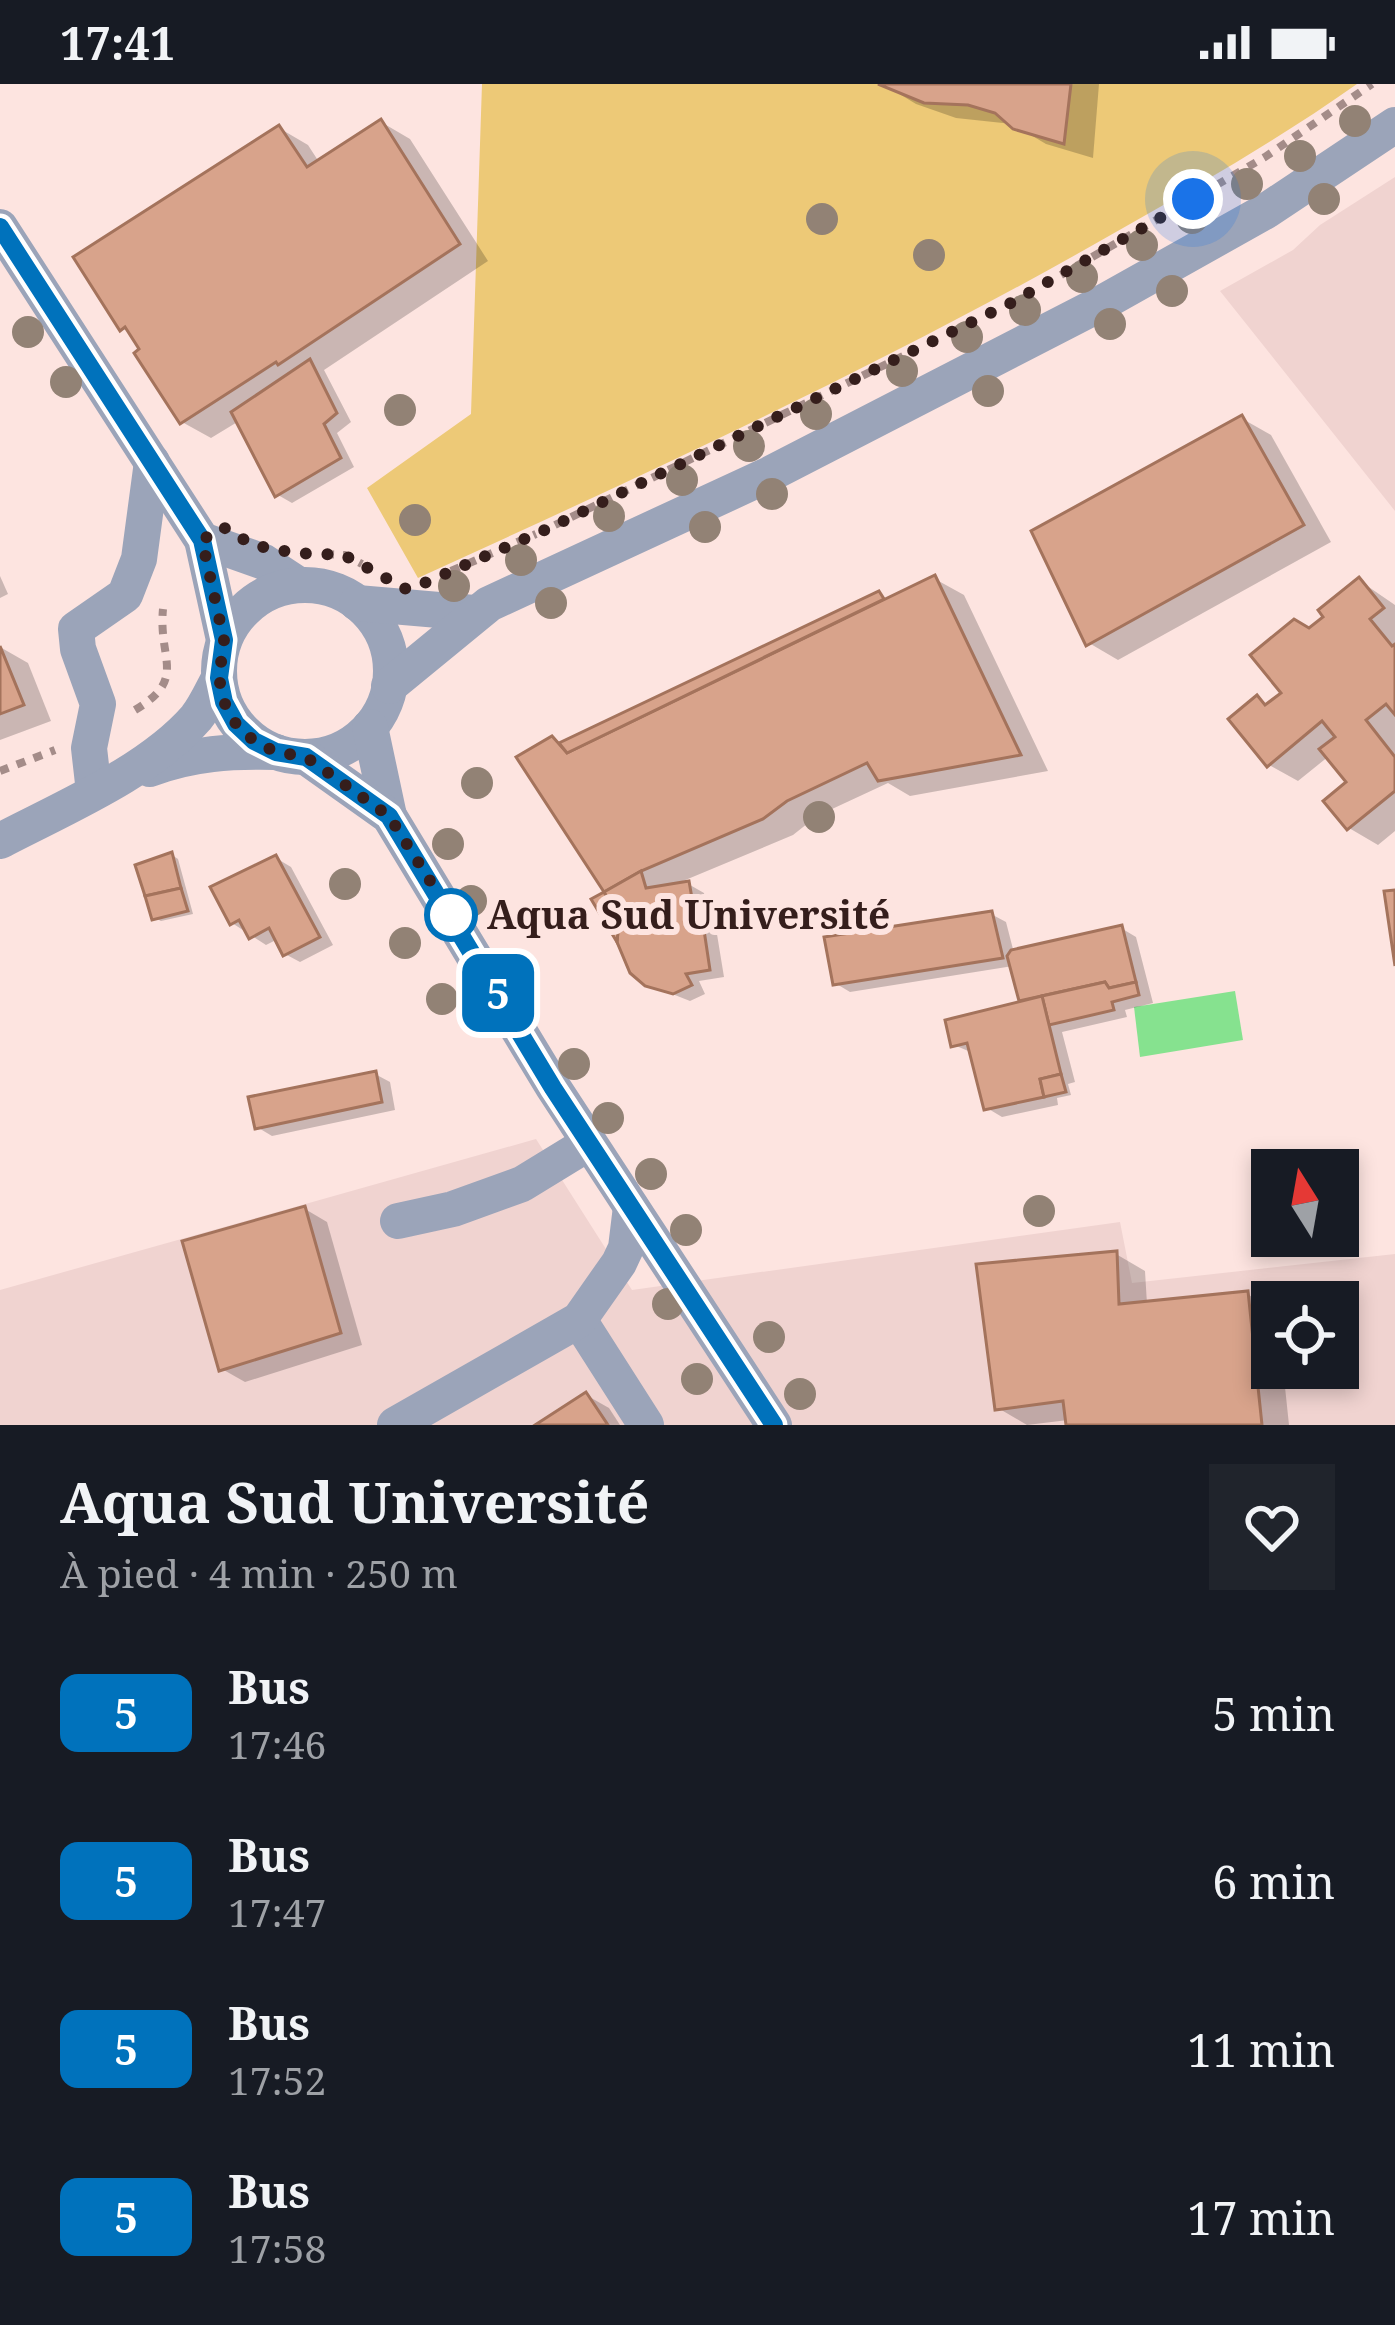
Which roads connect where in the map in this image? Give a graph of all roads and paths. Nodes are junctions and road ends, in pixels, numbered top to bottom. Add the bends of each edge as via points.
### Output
1 (1372, 84) edge
2 (1395, 125) edge
3 (0, 227) edge
4 (1050, 281) dead end
5 (905, 355) dead end
6 (152, 462) junction
7 (202, 540) junction
8 (370, 567) dead end
9 (305, 570) junction
10 (437, 577) dead end
11 (357, 603) junction
12 (164, 607) dead end
13 (474, 613) junction
14 (224, 640) junction
15 (219, 678) junction
16 (389, 686) junction
17 (128, 714) dead end
18 (370, 728) junction
19 (291, 755) junction
20 (94, 792) junction
21 (389, 816) junction
22 (0, 842) edge
23 (589, 1143) junction
24 (631, 1207) junction
25 (398, 1221) dead end
26 (579, 1320) junction
27 (395, 1425) edge
28 (646, 1425) edge
29 (774, 1425) edge

1 - 4 path via 1265,157
2 - 13 street via 1266,211 1102,303 770,474
3 - 6 street
5 - 10 path
6 - 7 street
6 - 20 street via 139,559 125,595 76,629 98,704 89,748
7 - 9 street
7 - 14 street
8 - 9 path via 344,555
9 - 11 street
9 - 14 street via 262,596
11 - 13 street
11 - 16 street via 382,632
12 - 17 path via 169,679
13 - 16 street
14 - 15 street
15 - 19 street via 236,724
15 - 20 street via 170,744
16 - 18 street
18 - 19 street via 341,749
18 - 21 street
19 - 20 street via 178,758
19 - 21 street
20 - 22 street
21 - 23 street
23 - 24 street
23 - 25 street via 522,1184
24 - 26 street via 620,1263
24 - 29 street
26 - 27 street
26 - 28 street

